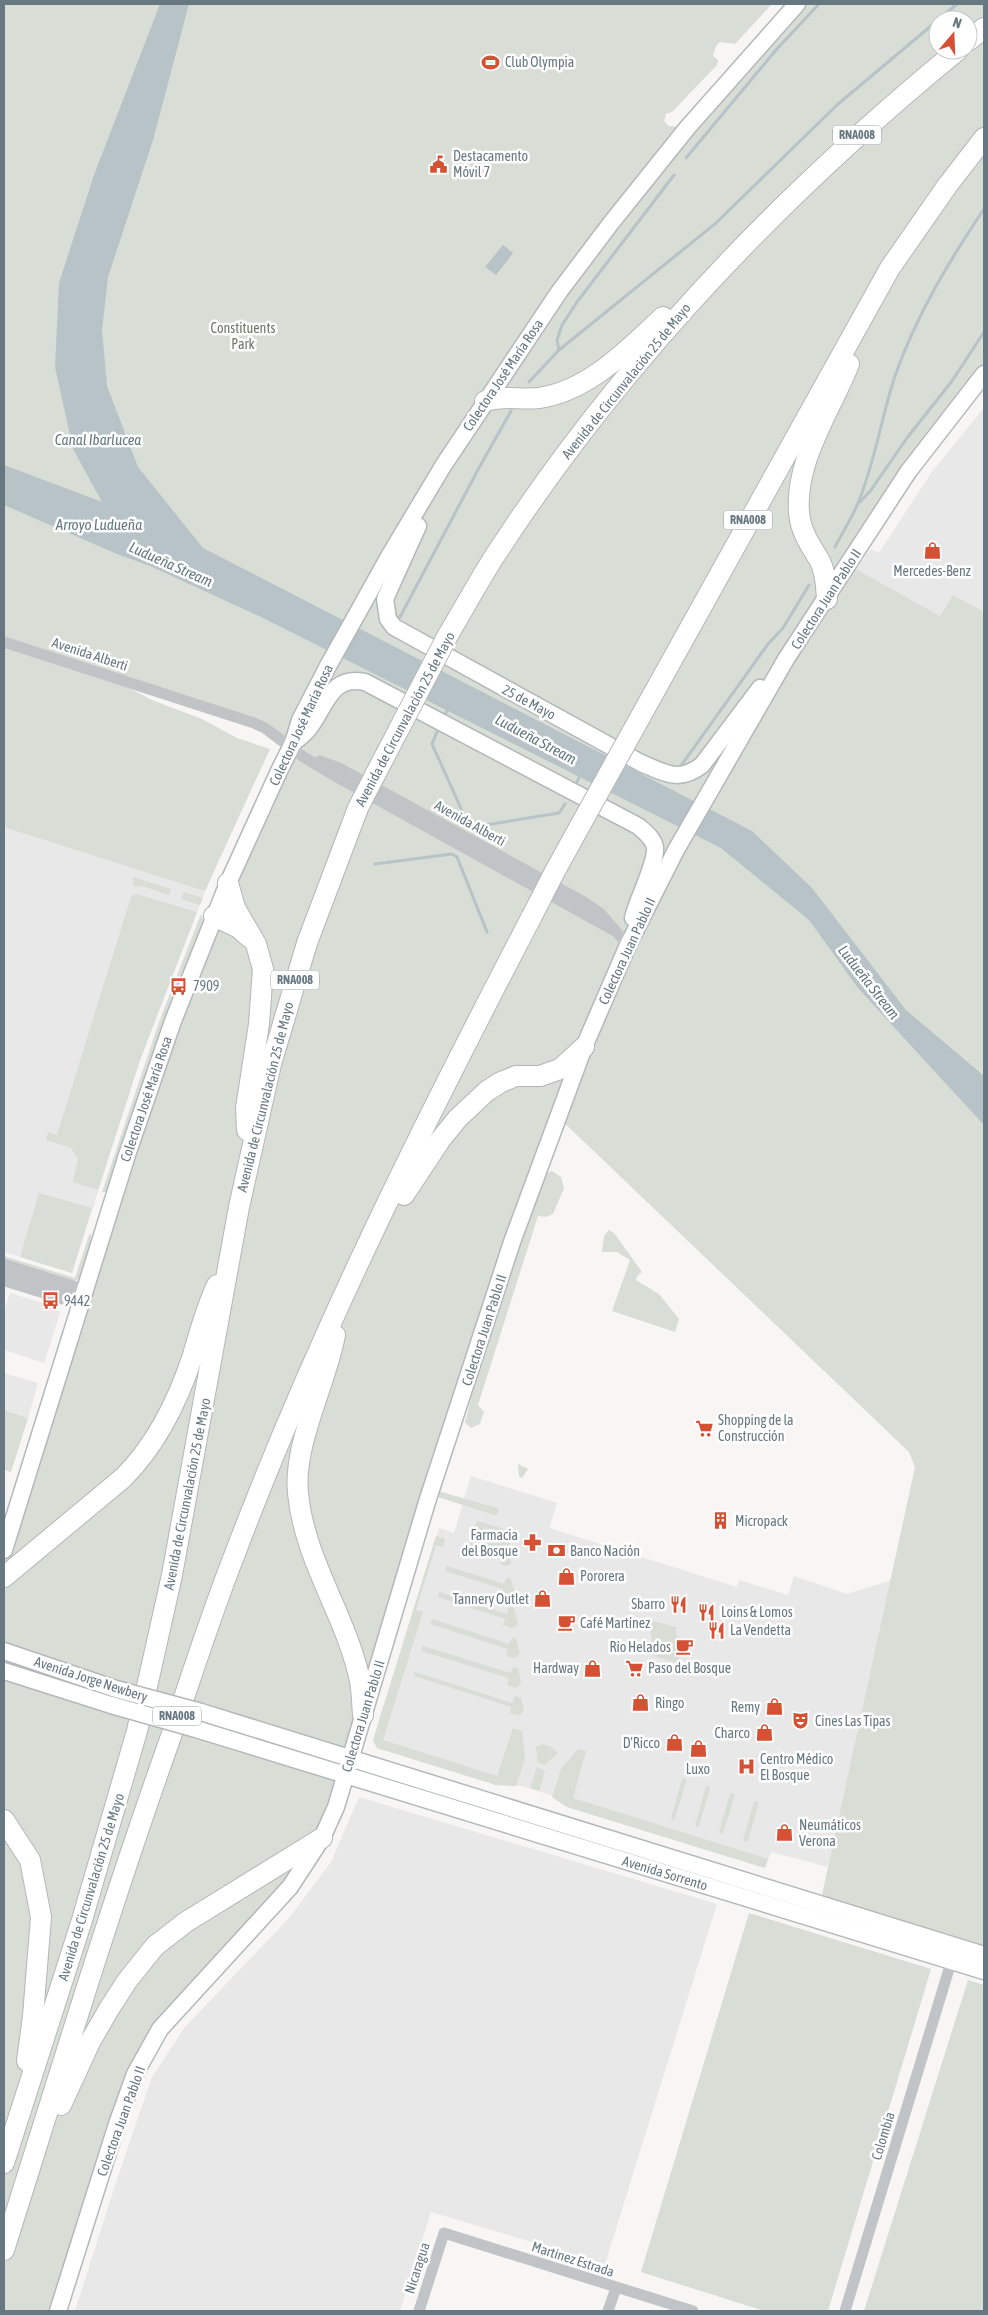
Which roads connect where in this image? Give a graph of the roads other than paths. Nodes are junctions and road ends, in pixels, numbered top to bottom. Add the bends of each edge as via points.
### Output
1 (797, 4) edge
2 (946, 60) edge
3 (984, 138) edge
4 (708, 281) junction
5 (866, 310) junction
6 (984, 374) edge
7 (485, 401) junction
8 (443, 466) junction
9 (827, 599) junction
10 (4, 642) edge
11 (786, 659) junction
12 (295, 749) junction
13 (228, 883) junction
14 (214, 916) junction
15 (256, 944) junction
16 (628, 945) junction
17 (584, 1047) junction
18 (249, 1158) junction
19 (378, 1222) junction
20 (229, 1259) junction
21 (4, 1266) edge
22 (4, 1279) edge
23 (82, 1297) junction
24 (342, 1298) junction
25 (4, 1550) edge
26 (4, 1578) edge
27 (4, 1651) edge
28 (4, 1671) edge
29 (363, 1715) junction
30 (350, 1759) junction
31 (345, 1775) junction
32 (4, 1820) edge
33 (322, 1838) junction
34 (984, 1955) edge
35 (950, 1969) dead end
36 (984, 1971) edge
37 (19, 2117) junction
38 (38, 2143) junction
39 (4, 2163) edge
40 (444, 2233) joint
41 (4, 2250) edge
42 (616, 2288) junction
43 (58, 2311) edge
44 (419, 2311) edge
45 (608, 2311) edge
46 (693, 2311) edge
47 (845, 2311) edge

1 - 7 main road, Colectora José María Rosa via 688,127 611,223 559,292
2 - 4 highway, Avenida de Circunvalación 25 de Mayo / RNA008 via 883,111 761,226
3 - 5 highway, Avenida de Circunvalación 25 de Mayo / RNA008 via 890,268
4 - 7 highway via 610,365 587,379 539,398 506,396
4 - 18 highway, Avenida de Circunvalación 25 de Mayo / RNA008, bridge via 615,390 547,479 497,552 448,635 358,808 288,1000
5 - 9 highway via 845,373 814,439 801,490 800,520 824,572
5 - 19 highway, Avenida de Circunvalación 25 de Mayo / RNA008, bridge via 554,874 470,1034
6 - 9 main road, Colectora Juan Pablo II via 908,472
7 - 8 main road, Colectora José María Rosa
8 - 11 main road, 25 de Mayo via 386,599 388,619 406,635 641,763 681,776 702,765
8 - 12 main road, Colectora José María Rosa via 328,666 300,720
9 - 11 main road, Colectora Juan Pablo II
10 - 12 street, Avenida Alberti via 254,723
11 - 16 main road, Colectora Juan Pablo II via 711,786
12 - 13 main road, Colectora José María Rosa
12 - 16 street, Avenida Alberti via 341,769 560,889 600,913
12 - 16 main road via 333,690 343,681 353,679 365,682 638,826 650,836 655,847 654,859 636,906
13 - 14 main road, Colectora José María Rosa
13 - 15 highway via 235,908
14 - 15 highway via 239,928
14 - 23 main road, Colectora José María Rosa via 170,1030
15 - 18 highway via 262,969 262,992 246,1108
16 - 17 main road, Colectora Juan Pablo II
17 - 19 highway via 560,1069 540,1076 516,1076 487,1091 458,1118 419,1170 407,1192
17 - 29 main road, Colectora Juan Pablo II via 512,1242 427,1502
18 - 20 highway, Avenida de Circunvalación 25 de Mayo / RNA008
19 - 24 highway, Avenida de Circunvalación 25 de Mayo / RNA008
20 - 26 highway via 209,1302 180,1390 144,1455 123,1478
20 - 37 highway, Avenida de Circunvalación 25 de Mayo / RNA008 via 172,1575 137,1731
21 - 23 street
22 - 23 street
23 - 25 main road, Colectora José María Rosa
24 - 29 highway via 331,1357 304,1443 298,1492 308,1541 354,1660 360,1681
24 - 38 highway, Avenida de Circunvalación 25 de Mayo / RNA008 via 236,1550 191,1673 110,1910
27 - 30 main road, Avenida Jorge Newbery, bridge via 116,1689
28 - 31 main road, Avenida Jorge Newbery, bridge
29 - 30 main road, Colectora Juan Pablo II
30 - 31 main road, Colectora Juan Pablo II
30 - 34 main road, Avenida Sorrento
31 - 33 main road, Colectora Juan Pablo II via 336,1808
31 - 36 main road, Avenida Sorrento
32 - 37 highway via 30,1860 41,1918 33,2016
33 - 38 highway via 186,1922 155,1946 126,1981 104,2017 57,2113
33 - 43 main road, Colectora Juan Pablo II via 290,1887 160,2030 135,2074
35 - 47 street, Colombia
37 - 39 highway, Avenida de Circunvalación 25 de Mayo / RNA008
38 - 41 highway, Avenida de Circunvalación 25 de Mayo / RNA008
40 - 42 street, Martinez Estrada
40 - 44 street, Nicaragua
42 - 45 street
42 - 46 street, Martinez Estrada

